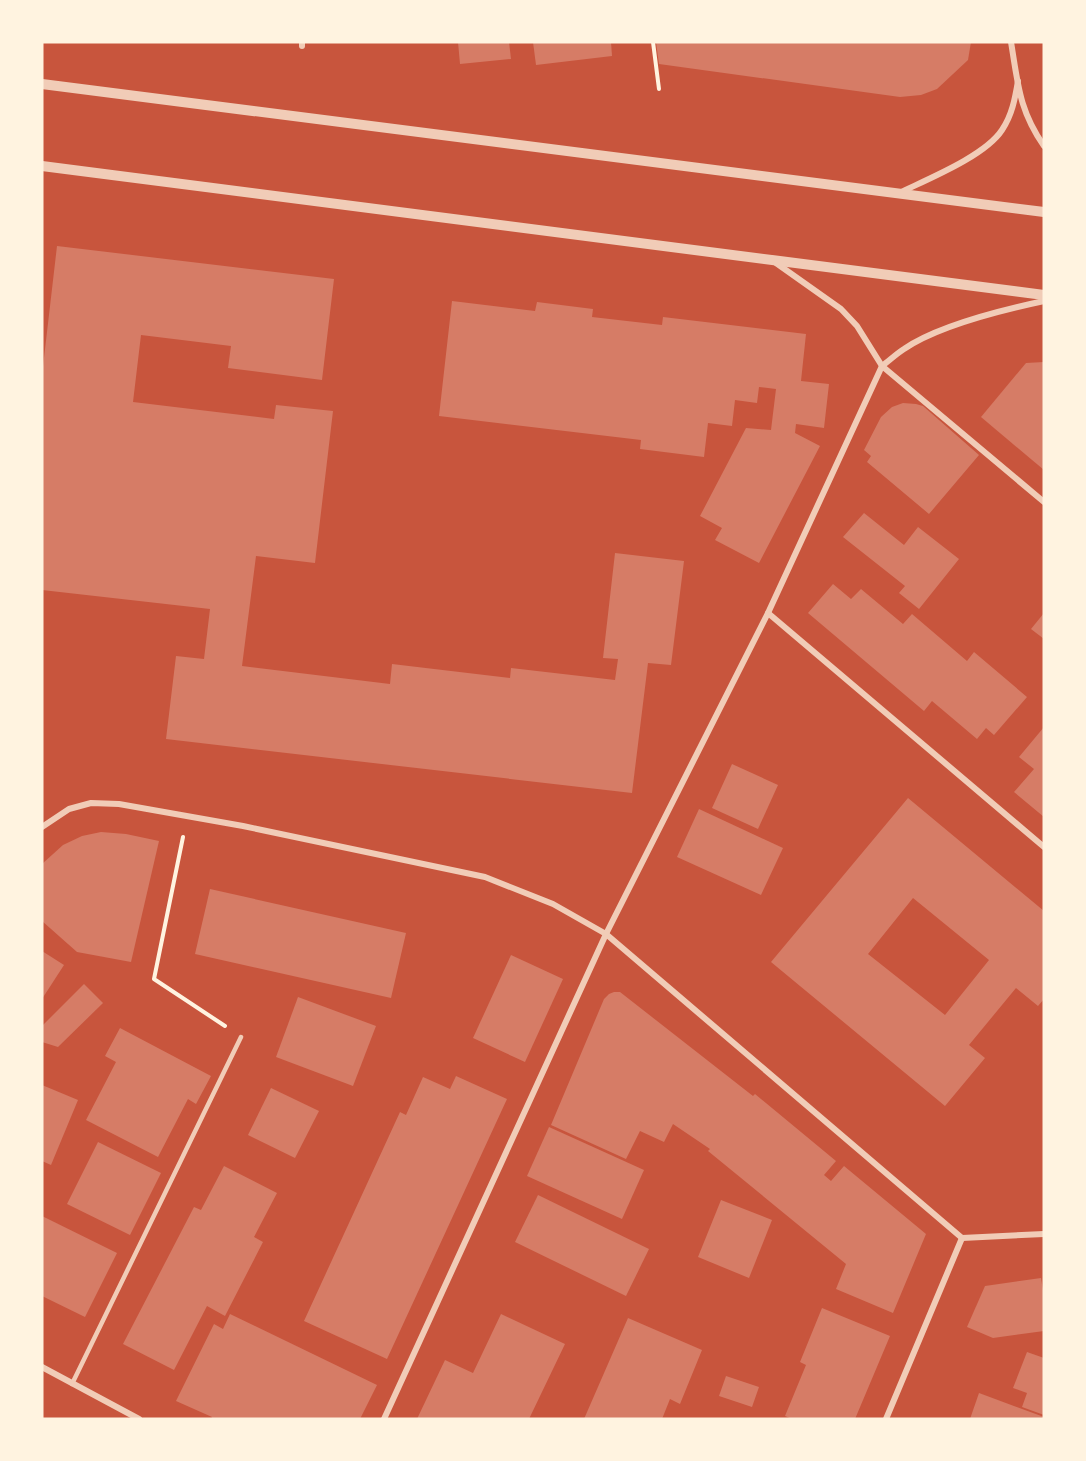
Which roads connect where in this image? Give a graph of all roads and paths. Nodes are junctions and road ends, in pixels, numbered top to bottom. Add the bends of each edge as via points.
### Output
1 (653, 42) edge
2 (1011, 42) edge
3 (1018, 81) junction
4 (42, 84) edge
5 (659, 89) dead end
6 (1044, 146) edge
7 (42, 166) edge
8 (898, 193) junction
9 (1044, 212) edge
10 (772, 260) junction
11 (1044, 295) edge
12 (1044, 301) edge
13 (882, 366) junction
14 (1044, 502) edge
15 (768, 613) junction
16 (187, 816) junction
17 (42, 827) edge
18 (1044, 847) edge
19 (606, 934) junction
20 (241, 1037) joint
21 (1044, 1234) edge
22 (962, 1238) junction
23 (42, 1368) edge
24 (72, 1383) junction
25 (139, 1419) edge
26 (384, 1419) edge
27 (886, 1419) edge

1 - 5 path
2 - 3 street
3 - 6 street via 1026,118
3 - 8 street via 1009,120 993,142
4 - 8 street
7 - 10 street
8 - 9 street
10 - 11 street
10 - 13 street via 841,309 857,326
12 - 13 street via 930,335
13 - 14 street
13 - 15 street
15 - 18 street
15 - 19 street
16 - 17 street via 91,803 69,809
16 - 19 street via 485,877 553,904
16 - 20 path via 154,979
19 - 22 street
19 - 26 street
20 - 24 lane
21 - 22 street
22 - 27 street
23 - 24 street
24 - 25 street

